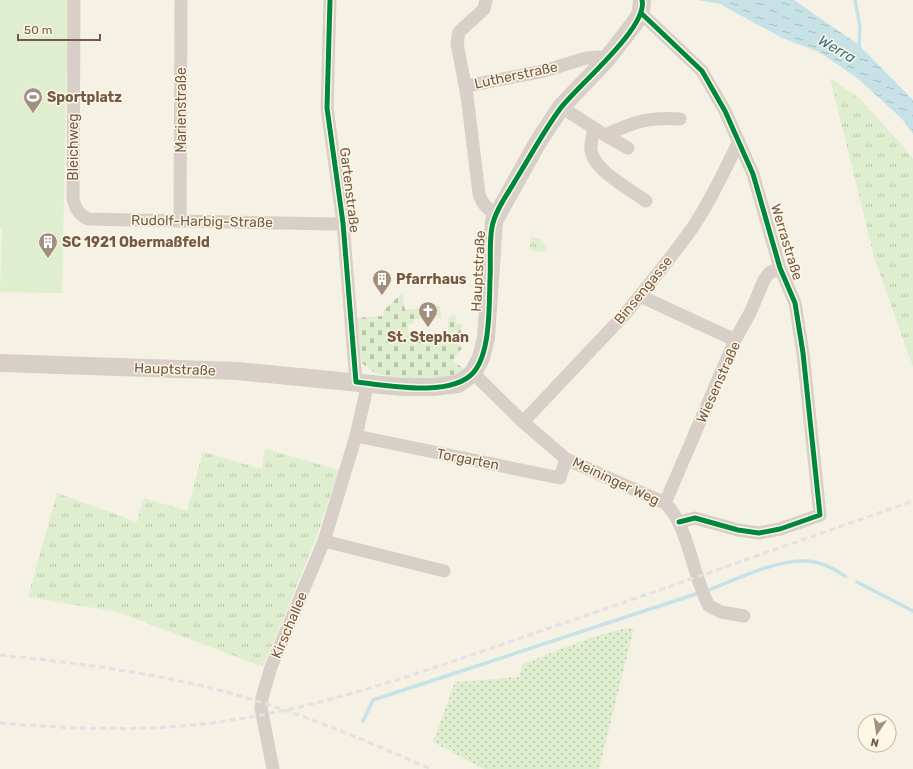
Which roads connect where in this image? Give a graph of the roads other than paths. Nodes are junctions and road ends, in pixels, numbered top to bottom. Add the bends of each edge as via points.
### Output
1 (74, 0) edge
2 (181, 0) edge
3 (330, 0) edge
4 (486, 0) edge
5 (641, 4) edge
6 (606, 60) junction
7 (466, 86) junction
8 (561, 108) junction
9 (680, 120) dead end
10 (600, 132) junction
11 (739, 141) junction
12 (628, 148) dead end
13 (73, 199) joint
14 (646, 202) dead end
15 (497, 214) junction
16 (180, 220) junction
17 (343, 222) junction
18 (780, 268) junction
19 (640, 296) junction
20 (735, 340) junction
21 (0, 363) edge
22 (473, 372) junction
23 (362, 383) junction
24 (523, 422) junction
25 (356, 436) junction
26 (566, 458) junction
27 (665, 503) junction
28 (679, 522) junction
29 (324, 541) junction
30 (444, 571) dead end
31 (744, 616) dead end
32 (273, 769) edge

1 - 13 street, Bleichweg
2 - 16 street, Marienstraße
3 - 17 street, Gartenstraße via 327,108
4 - 7 street via 484,9 459,32 457,43
5 - 6 main road, Hauptstraße via 631,29
5 - 11 street, Werrastraße via 702,71
6 - 7 street, Lutherstraße via 600,57 586,58 544,71
6 - 8 main road, Hauptstraße
7 - 15 street, Lutherstraße via 479,194 482,203
8 - 10 street
8 - 15 main road, Hauptstraße via 538,142
9 - 10 street via 661,118 637,121
10 - 12 street
10 - 14 street via 590,150 594,161
11 - 18 street, Werrastraße via 760,194
11 - 19 street, Binsengasse via 693,227
13 - 16 street, Rudolf-Harbig-Straße via 80,215 88,219
15 - 22 main road, Hauptstraße via 492,228 486,338 481,358
16 - 17 street, Rudolf-Harbig-Straße via 333,224
17 - 23 street, Gartenstraße
18 - 20 street, Wiesenstraße via 769,273 764,280
18 - 28 street, Werrastraße via 796,303 820,515 780,529 758,533 695,518
19 - 20 street
19 - 24 street, Binsengasse
20 - 27 street, Wiesenstraße
21 - 23 main road, Hauptstraße via 236,371
22 - 23 main road, Hauptstraße via 458,384 433,388
22 - 24 street, Meininger Weg
23 - 25 street, Kirschallee
24 - 26 street, Meininger Weg
25 - 26 street, Torgarten via 560,478
25 - 29 street, Kirschallee
26 - 27 street, Meininger Weg
27 - 28 street, Meininger Weg
28 - 31 street, Meininger Weg via 708,606 721,612
29 - 30 street
29 - 32 street, Kirschallee via 271,667 262,698

